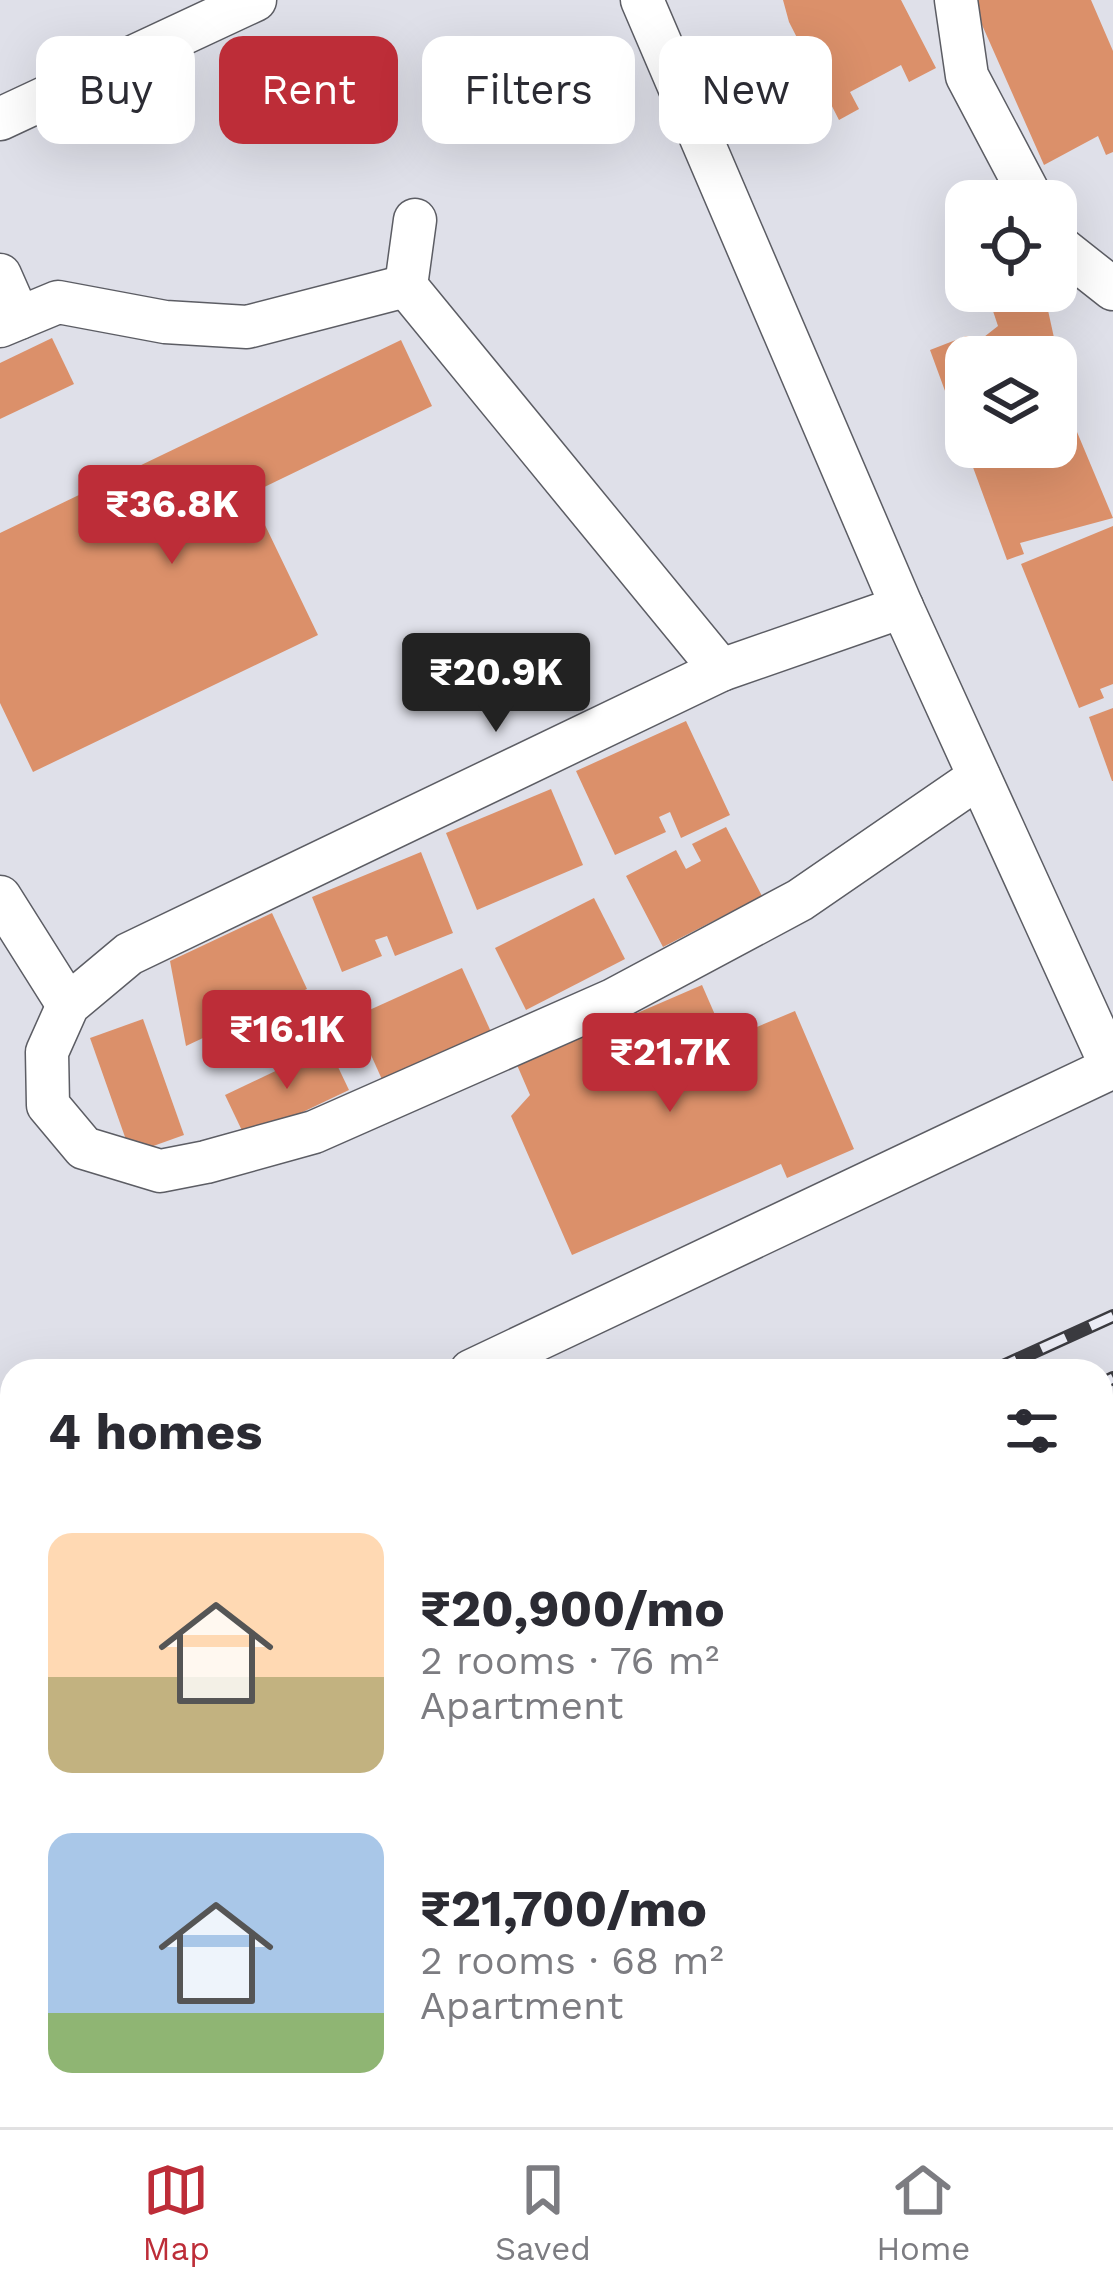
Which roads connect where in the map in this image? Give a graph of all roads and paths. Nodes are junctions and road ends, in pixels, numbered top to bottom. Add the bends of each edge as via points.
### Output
1 (254, 0) edge
2 (642, 0) edge
3 (956, 0) edge
4 (0, 119) edge
5 (1022, 180) edge
6 (415, 220) dead end
7 (1077, 261) edge
8 (0, 275) edge
9 (406, 286) junction
10 (1113, 289) edge
11 (10, 322) edge
12 (902, 608) junction
13 (721, 670) junction
14 (979, 777) junction
15 (0, 897) edge
16 (68, 1005) junction
17 (1113, 1068) edge
18 (496, 1359) edge

1 - 4 street
2 - 12 street
3 - 5 street via 967,76
6 - 9 street
7 - 10 street
8 - 11 street
9 - 11 street via 247,327 58,302
9 - 13 street
12 - 13 street
12 - 14 street
13 - 16 street via 129,954
14 - 16 street via 800,899 613,1000 314,1132 206,1162 160,1171 84,1148 46,1092 47,1052
14 - 17 street
15 - 16 street
17 - 18 street

